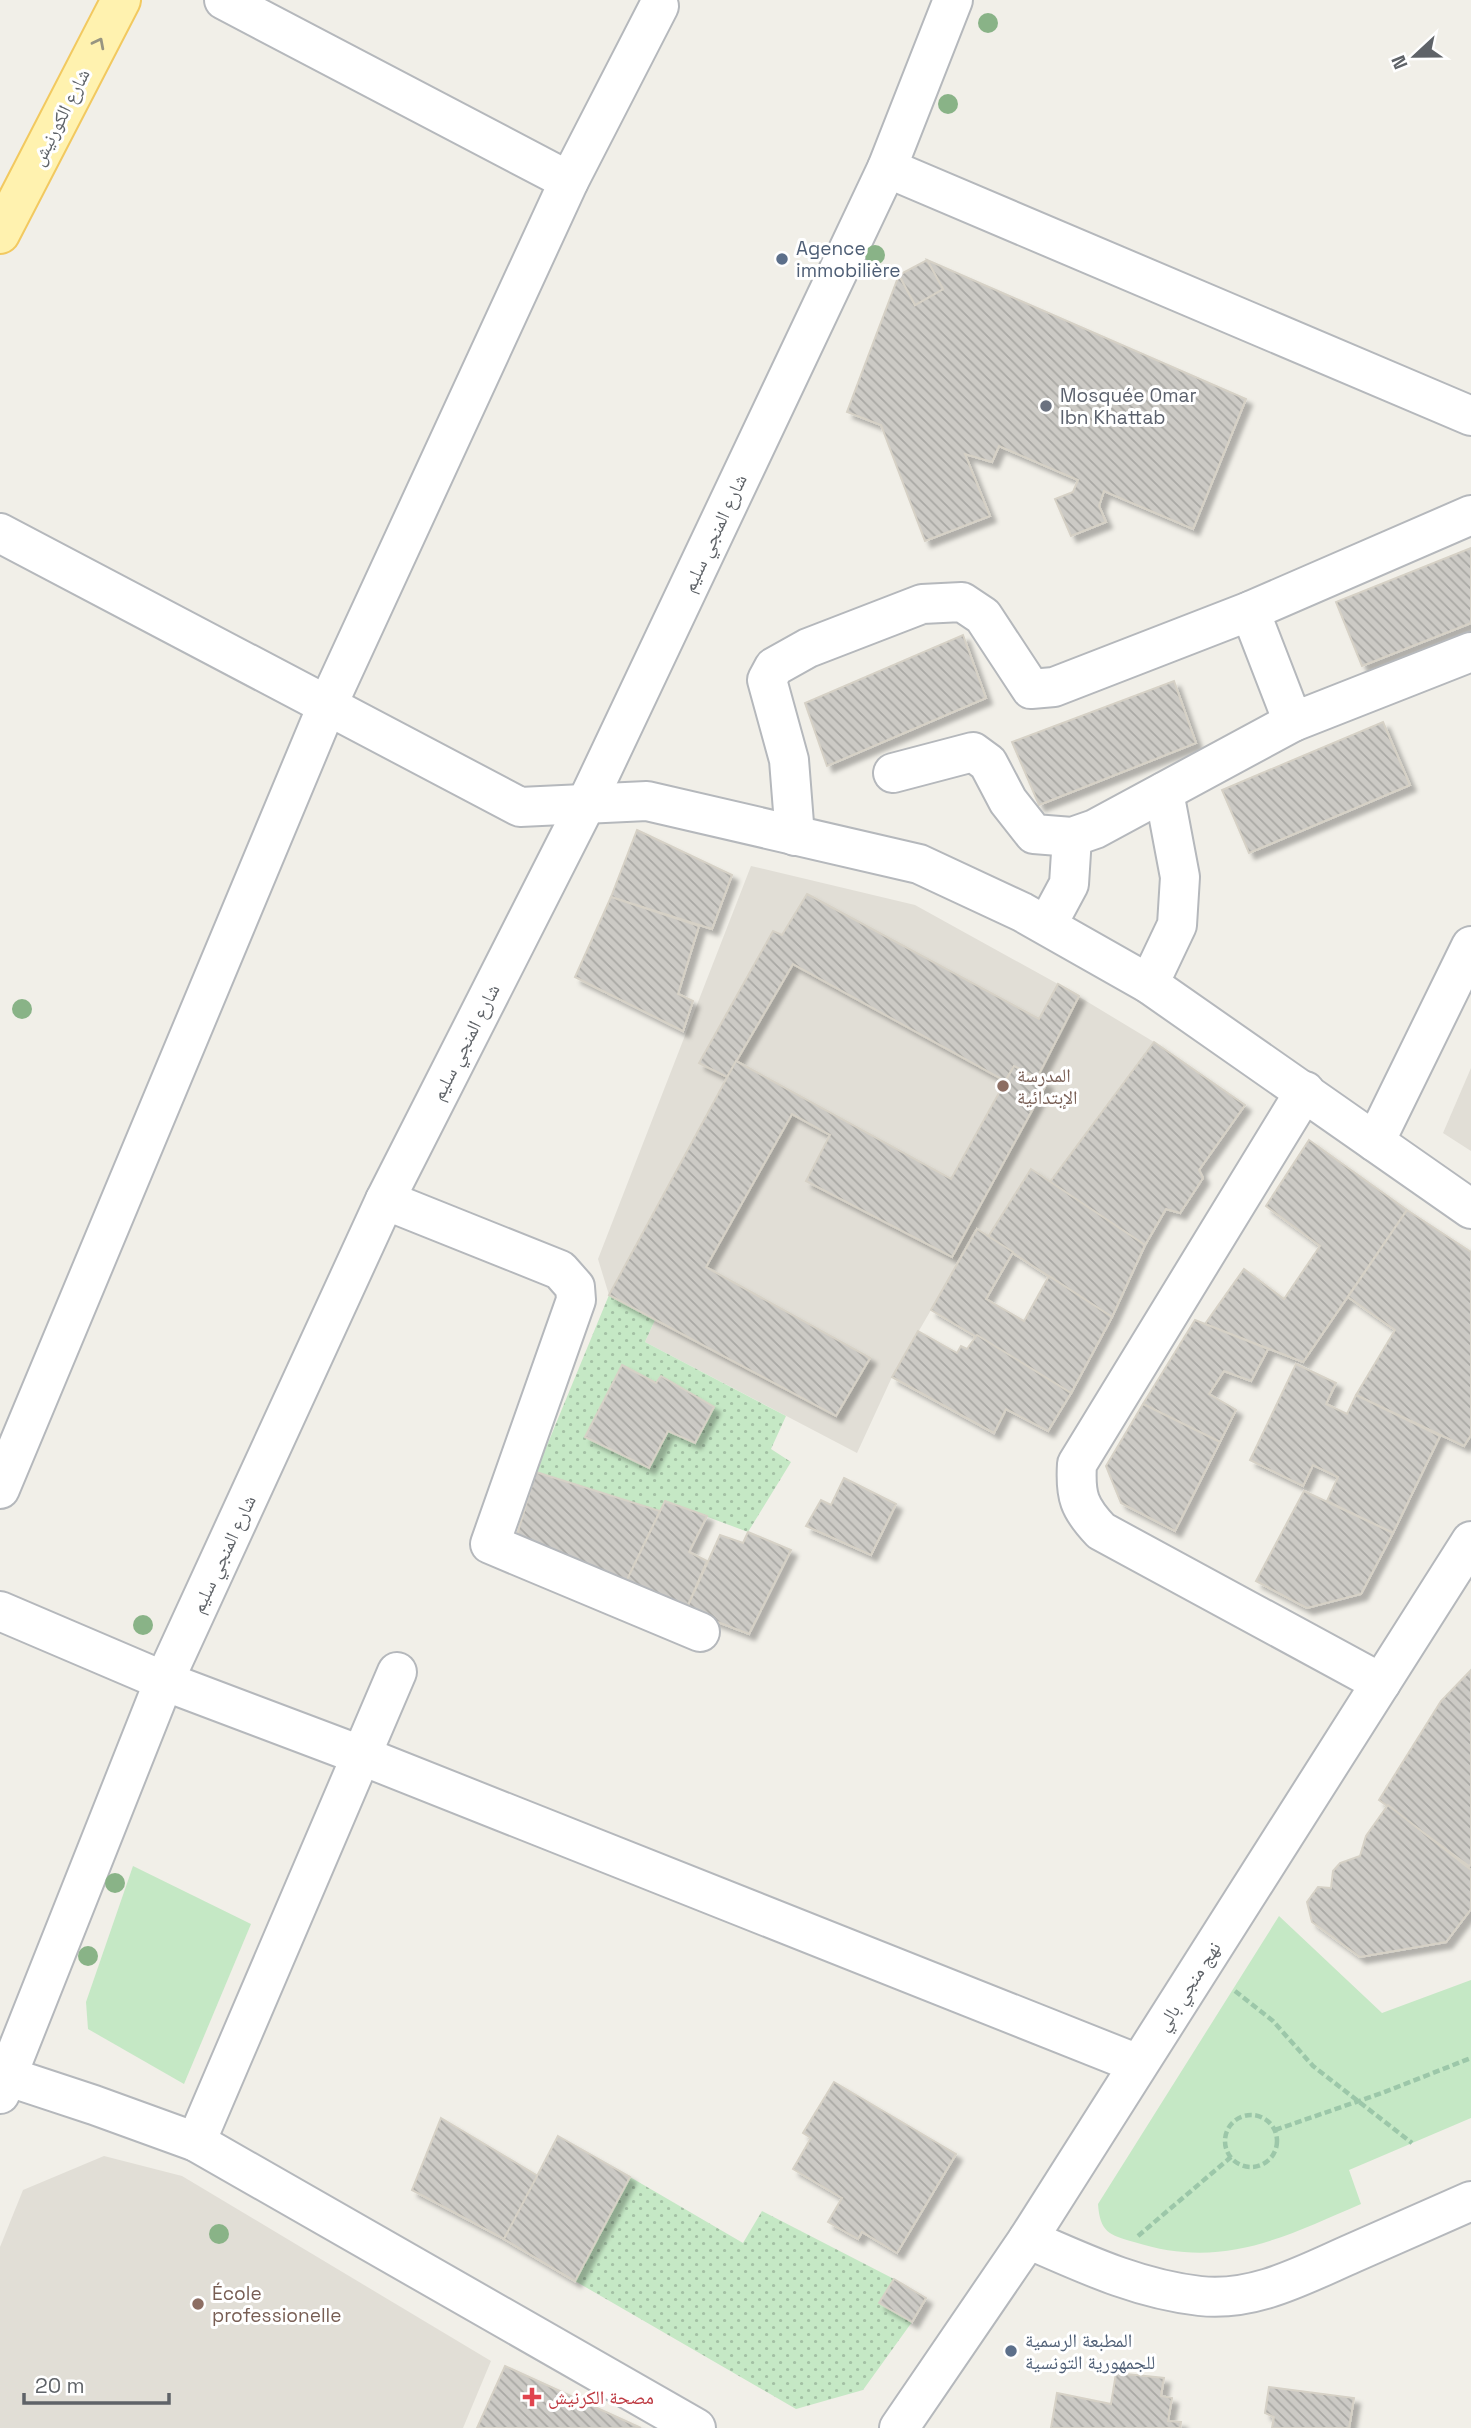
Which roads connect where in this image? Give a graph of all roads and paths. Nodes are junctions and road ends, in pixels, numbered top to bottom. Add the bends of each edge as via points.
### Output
1 (121, 0) edge
2 (224, 0) edge
3 (953, 0) edge
4 (659, 6) dead end
5 (887, 168) junction
6 (569, 181) junction
7 (0, 234) edge
8 (1471, 416) edge
9 (1471, 515) edge
10 (0, 533) edge
11 (1250, 611) junction
12 (1471, 652) edge
13 (327, 706) junction
14 (1293, 722) junction
15 (893, 773) dead end
16 (1164, 792) junction
17 (586, 804) junction
18 (795, 836) junction
19 (1072, 836) junction
20 (1047, 925) junction
21 (1471, 946) edge
22 (1149, 984) junction
23 (1305, 1091) junction
24 (1375, 1142) junction
25 (385, 1200) junction
26 (1471, 1209) edge
27 (0, 1489) edge
28 (1471, 1541) edge
29 (0, 1611) edge
30 (700, 1632) dead end
31 (397, 1672) dead end
32 (164, 1681) junction
33 (1381, 1683) junction
34 (360, 1755) junction
35 (1202, 1964) junction
36 (1471, 2058) edge
37 (1138, 2064) junction
38 (2, 2081) edge
39 (1357, 2102) junction
40 (1275, 2130) junction
41 (196, 2142) junction
42 (1412, 2143) dead end
43 (1231, 2157) junction
44 (1471, 2201) edge
45 (1028, 2239) junction
46 (1116, 2278) junction
47 (696, 2428) edge
48 (899, 2428) edge

7 -> 1 main road, شارع الكورنيش
2 - 6 street
3 - 5 street, شارع المنجي سليم
4 - 6 street
5 - 8 street
5 - 17 street, شارع المنجي سليم
6 - 13 street
9 - 11 street
10 - 13 street
11 - 14 street
11 - 18 street via 1054,687 1031,689 983,616 961,602 922,604 808,648 774,667 767,680 789,760
12 - 14 street
13 - 17 street via 520,807
13 - 27 street
14 - 16 street
15 - 19 street via 972,752 988,763 1008,801 1034,834
16 - 19 street via 1095,829
16 - 22 street via 1180,877 1178,925
17 - 18 street via 648,801
17 - 25 street, شارع المنجي سليم
18 - 20 street via 919,864
19 - 20 street via 1069,884
20 - 22 street
21 - 24 street
22 - 23 street
23 - 24 street
23 - 33 street via 1077,1464 1075,1489 1084,1513 1101,1531
24 - 26 street
25 - 30 street via 560,1270 576,1287 576,1300 490,1544
25 - 32 street, شارع المنجي سليم
28 - 33 street, نهج منجي بالي
29 - 32 street
31 - 34 street
32 - 34 street
32 - 38 street, شارع المنجي سليم
33 - 35 street, نهج منجي بالي
34 - 37 street
34 - 41 street
35 - 37 street, نهج منجي بالي
35 - 39 path via 1273,2021 1312,2066
36 - 39 path
37 - 45 street, نهج منجي بالي
38 - 41 street via 94,2105
39 - 40 path
39 - 42 path
40 - 43 path via 1276,2147 1268,2161 1251,2167
40 - 43 path via 1255,2115 1239,2118 1225,2138
41 - 47 street
43 - 46 path via 1131,2242
44 - 46 street via 1276,2287 1240,2295 1203,2296
45 - 46 street
45 - 48 street, نهج منجي بالي

